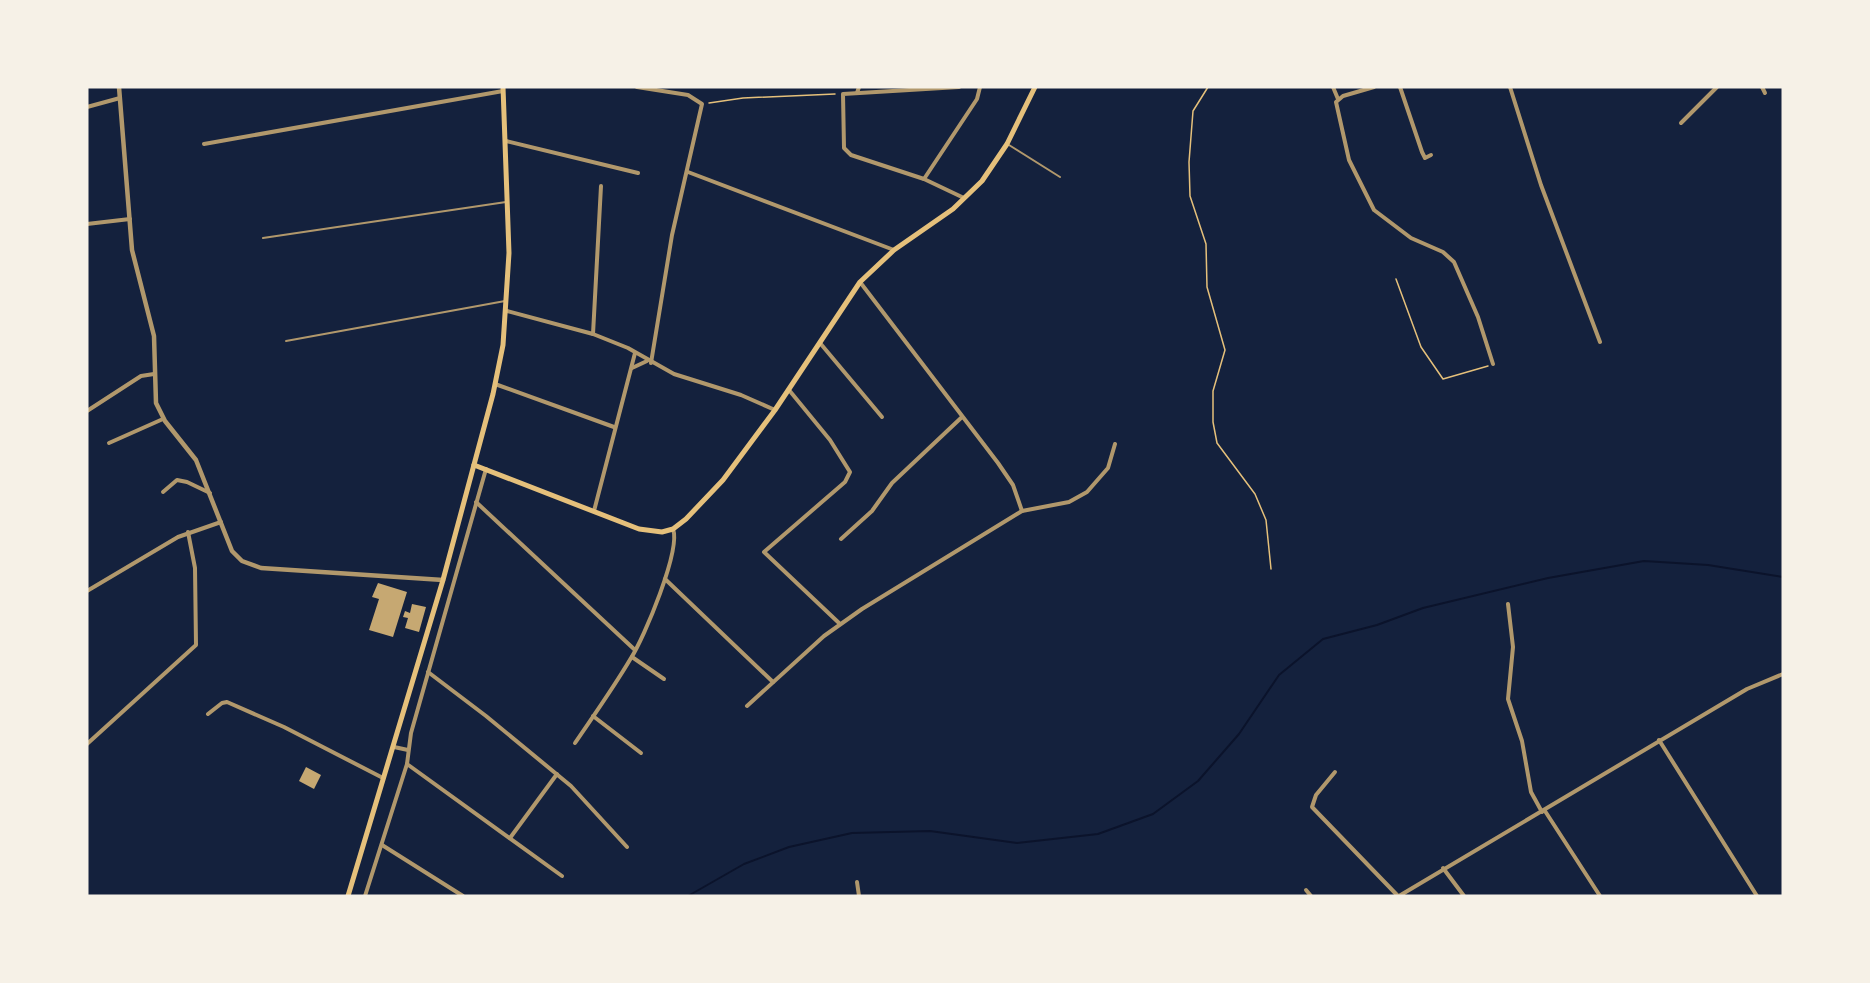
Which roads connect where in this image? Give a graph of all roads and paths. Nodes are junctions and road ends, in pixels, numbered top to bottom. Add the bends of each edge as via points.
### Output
1 (119, 87) edge
2 (637, 87) edge
3 (859, 87) edge
4 (959, 87) edge
5 (980, 87) edge
6 (1035, 87) edge
7 (1208, 87) edge
8 (1333, 87) edge
9 (1374, 87) edge
10 (1400, 87) edge
11 (1510, 87) edge
12 (1717, 87) edge
13 (1762, 87) edge
14 (503, 89) edge
15 (903, 89) edge
16 (857, 93) junction
17 (1765, 93) dead end
18 (843, 94) junction
19 (120, 98) junction
20 (1338, 99) junction
21 (702, 104) junction
22 (87, 107) edge
23 (1681, 123) dead end
24 (506, 141) junction
25 (204, 144) dead end
26 (1007, 144) junction
27 (1431, 155) dead end
28 (688, 172) junction
29 (638, 173) dead end
30 (1060, 177) dead end
31 (924, 178) junction
32 (601, 186) dead end
33 (965, 199) junction
34 (508, 201) junction
35 (130, 219) junction
36 (87, 224) edge
37 (263, 238) dead end
38 (894, 250) junction
39 (1396, 279) dead end
40 (860, 282) junction
41 (508, 301) junction
42 (507, 311) junction
43 (593, 334) junction
44 (286, 341) dead end
45 (1600, 342) dead end
46 (820, 343) junction
47 (635, 353) junction
48 (649, 362) junction
49 (1493, 364) joint
50 (631, 369) junction
51 (154, 374) junction
52 (495, 384) junction
53 (789, 390) junction
54 (775, 410) junction
55 (87, 411) edge
56 (882, 417) dead end
57 (962, 417) junction
58 (163, 419) junction
59 (614, 427) junction
60 (109, 443) dead end
61 (1115, 444) dead end
62 (474, 465) junction
63 (486, 468) junction
64 (163, 492) dead end
65 (211, 494) junction
66 (476, 502) junction
67 (1022, 510) junction
68 (594, 511) junction
69 (221, 522) junction
70 (673, 529) junction
71 (188, 532) junction
72 (841, 539) dead end
73 (1271, 569) dead end
74 (665, 579) junction
75 (443, 580) junction
76 (87, 591) edge
77 (1508, 604) dead end
78 (839, 623) junction
79 (636, 650) junction
80 (632, 657) junction
81 (428, 672) junction
82 (1783, 674) edge
83 (664, 679) dead end
84 (773, 682) junction
85 (747, 706) dead end
86 (208, 714) dead end
87 (593, 716) junction
88 (1659, 740) junction
89 (575, 743) dead end
90 (87, 744) edge
91 (394, 747) junction
92 (408, 750) junction
93 (641, 753) dead end
94 (406, 764) junction
95 (1335, 772) dead end
96 (557, 774) junction
97 (384, 779) junction
98 (1544, 812) junction
99 (510, 838) junction
100 (382, 845) junction
101 (627, 847) dead end
102 (1443, 868) junction
103 (562, 876) dead end
104 (856, 882) dead end
105 (1306, 890) dead end
106 (348, 896) edge
107 (365, 896) edge
108 (463, 896) edge
109 (859, 896) edge
110 (1311, 896) edge
111 (1399, 896) edge
112 (1464, 896) edge
113 (1600, 896) edge
114 (1757, 896) edge

1 - 19 street
2 - 21 street via 688,95
3 - 16 street
4 - 15 street
5 - 31 street via 977,99
6 - 26 main road
7 - 73 path via 1193,111 1189,173 1190,196 1206,244 1207,287 1225,350 1213,391 1213,422 1217,443 1254,494 1266,520
8 - 20 street
9 - 20 street
10 - 27 street via 1422,152 1425,158
11 - 45 street via 1541,185
12 - 23 street
13 - 17 street
14 - 24 main road
14 - 25 street
15 - 16 street
16 - 18 street
18 - 21 path via 743,98
18 - 31 street via 847,153
19 - 22 street
19 - 35 street
20 - 49 street via 1336,107 1346,151 1374,210 1411,238 1443,252 1454,262 1478,316
21 - 28 street
24 - 29 street
24 - 34 main road
26 - 30 lane
26 - 33 main road
28 - 38 street
28 - 48 street via 672,235
31 - 33 street
32 - 43 street
33 - 38 main road
34 - 37 lane
34 - 41 main road
35 - 36 street
35 - 51 street via 132,250 154,336
38 - 40 main road
39 - 49 path via 1421,347 1443,379
40 - 46 main road
40 - 57 street
41 - 42 main road
41 - 44 lane
42 - 43 street
42 - 52 main road
43 - 47 street
46 - 53 main road
46 - 56 street
47 - 48 street
47 - 50 street
48 - 50 street
48 - 54 street
50 - 59 street
51 - 55 street via 141,376
51 - 58 street via 156,403
52 - 59 street
52 - 62 main road
53 - 54 main road
53 - 78 street via 844,458 850,475 764,552
54 - 70 main road via 723,480
57 - 67 street via 1013,485
57 - 72 street via 892,483 872,511
58 - 60 street
58 - 65 street via 196,460
59 - 68 street
61 - 67 street via 1107,468 1087,492 1069,502
62 - 63 main road
62 - 75 main road
63 - 66 street
63 - 68 main road
64 - 65 street via 177,480
65 - 69 street
66 - 79 street
66 - 81 street
67 - 78 street
68 - 70 main road via 645,531
69 - 71 street
69 - 75 street via 232,551 253,566
70 - 74 street via 675,542
71 - 76 street
71 - 90 street via 195,568 196,645
74 - 79 street
74 - 84 street
75 - 91 main road
77 - 98 street via 1513,647 1508,699 1522,741 1531,792
78 - 84 street
79 - 80 street
80 - 83 street
80 - 87 street
81 - 92 street
81 - 96 street
82 - 88 street
84 - 85 street
86 - 97 street via 227,702
87 - 89 street
87 - 93 street
88 - 98 street
88 - 114 street
91 - 92 street
91 - 97 main road
92 - 94 street
94 - 99 street
94 - 100 street
95 - 111 street via 1316,795 1312,807
96 - 99 street
96 - 101 street
97 - 106 main road
98 - 102 street
98 - 113 street
99 - 103 street
100 - 107 street
100 - 108 street
102 - 111 street
102 - 112 street
104 - 109 street
105 - 110 street

